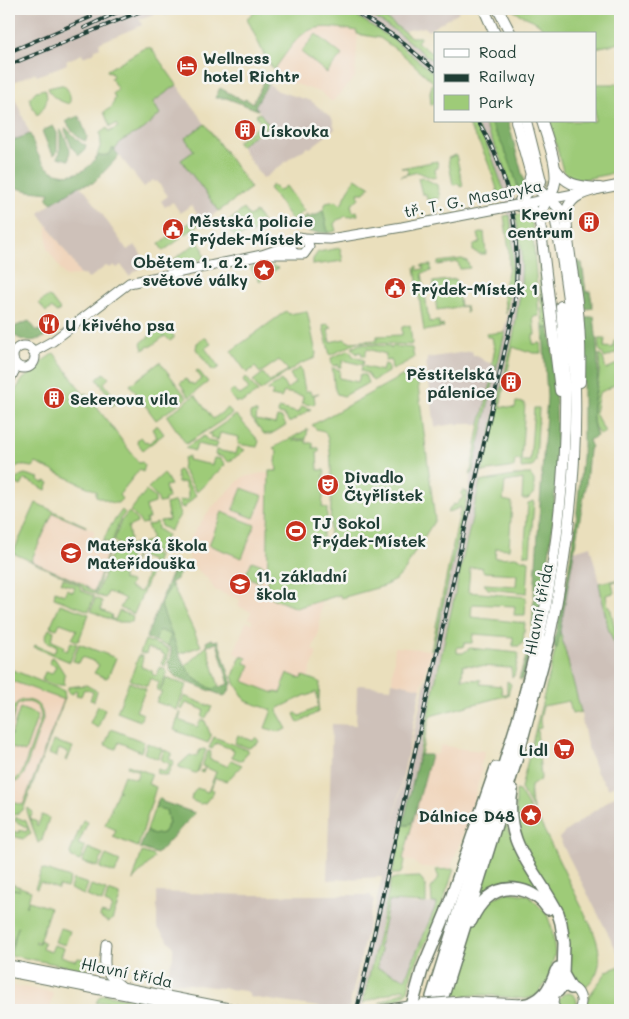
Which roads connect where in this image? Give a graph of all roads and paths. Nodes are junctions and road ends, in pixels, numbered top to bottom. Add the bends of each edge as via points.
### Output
1 (488, 10) edge
2 (488, 32) edge
3 (494, 32) edge
4 (502, 32) edge
5 (509, 32) edge
6 (516, 122) edge
7 (526, 122) edge
8 (532, 122) edge
9 (542, 122) edge
10 (555, 168) junction
11 (530, 176) junction
12 (620, 185) edge
13 (600, 188) junction
14 (548, 199) junction
15 (522, 204) junction
16 (548, 219) junction
17 (567, 230) junction
18 (304, 238) junction
19 (330, 239) junction
20 (293, 250) junction
21 (308, 250) junction
22 (13, 346) edge
23 (33, 352) junction
24 (17, 366) junction
25 (9, 380) edge
26 (570, 445) junction
27 (544, 639) junction
28 (520, 713) junction
29 (518, 754) junction
30 (106, 944) dead end
31 (558, 960) junction
32 (453, 964) junction
33 (9, 965) edge
34 (9, 972) edge
35 (121, 986) junction
36 (571, 988) junction
37 (556, 994) junction
38 (424, 1003) edge
39 (460, 1005) junction
40 (521, 1005) junction
41 (203, 1010) edge
42 (239, 1010) edge
43 (382, 1010) edge
44 (431, 1010) edge
45 (507, 1010) edge
46 (556, 1010) edge
47 (579, 1010) edge

1 - 2 main road
1 - 3 main road
1 - 4 main road
1 - 5 main road
6 - 11 main road
7 - 8 main road via 545,180
9 - 10 main road
10 - 13 main road via 571,184
10 - 14 main road via 554,186
11 - 14 main road
11 - 15 main road
12 - 13 main road, tř. T. G. Masaryka
13 - 14 main road, tř. T. G. Masaryka
13 - 17 main road via 572,201 567,210
14 - 15 main road, tř. T. G. Masaryka
14 - 16 main road via 542,208
14 - 17 main road via 560,208
15 - 16 main road
15 - 19 main road, tř. T. G. Masaryka, bridge
16 - 26 main road via 552,313
16 - 26 main road via 567,290 575,386
17 - 26 main road via 581,345 580,390
18 - 19 main road, tř. T. G. Masaryka
18 - 20 main road via 295,238
18 - 21 main road via 309,244
19 - 21 main road, tř. T. G. Masaryka
20 - 21 main road via 304,254
20 - 23 main road via 129,283 53,341
22 - 23 main road via 26,346
22 - 24 main road
23 - 24 main road via 32,364 23,368
24 - 25 main road
26 - 27 main road
27 - 28 highway
27 - 29 highway, Hlavní třída
28 - 38 highway
28 - 38 highway via 486,793 446,913 422,970
29 - 32 highway, Hlavní třída
29 - 36 highway via 510,804 512,830 523,856 558,913 564,943 563,974
30 - 35 main road via 104,966 107,975
31 - 32 highway via 555,924 546,905 532,893 509,888 493,893 480,905
31 - 37 highway
31 - 40 highway via 547,992 541,999
32 - 38 highway, Hlavní třída
33 - 35 main road, Hlavní třída
34 - 41 main road, Hlavní třída
35 - 42 main road, Hlavní třída
36 - 37 main road via 564,988
36 - 47 main road via 580,994 582,1004
37 - 40 main road via 541,1005
37 - 46 main road via 553,1004
38 - 39 main road, bridge
38 - 43 main road
39 - 40 main road
39 - 44 main road, bridge
39 - 45 main road

